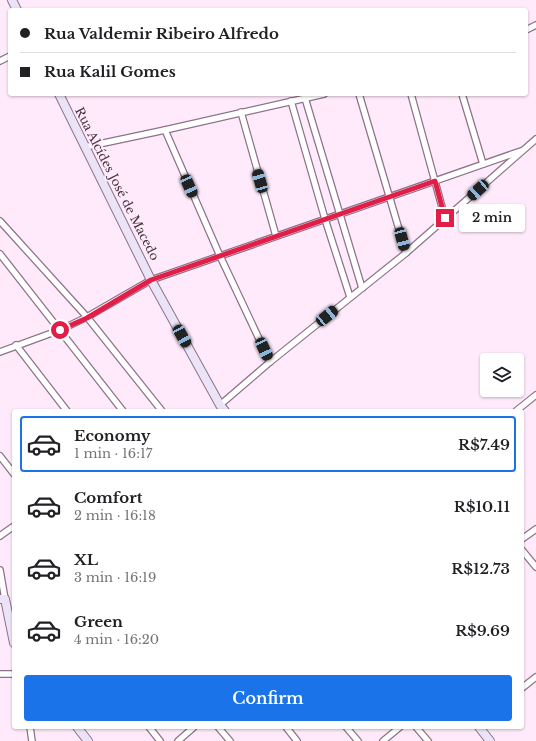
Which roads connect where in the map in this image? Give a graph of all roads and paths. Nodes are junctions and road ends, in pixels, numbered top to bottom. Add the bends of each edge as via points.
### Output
1 (59, 96) edge
2 (314, 96) edge
3 (360, 96) edge
4 (412, 96) edge
5 (463, 96) edge
6 (305, 98) junction
7 (291, 101) junction
8 (241, 112) junction
9 (165, 130) junction
10 (536, 139) edge
11 (84, 147) junction
12 (521, 151) junction
13 (483, 164) junction
14 (435, 181) junction
15 (390, 197) junction
16 (340, 214) junction
17 (445, 218) junction
18 (325, 219) junction
19 (0, 221) edge
20 (276, 236) junction
21 (0, 254) edge
22 (406, 254) junction
23 (220, 256) junction
24 (151, 280) junction
25 (362, 288) junction
26 (350, 297) junction
27 (87, 318) junction
28 (60, 330) junction
29 (16, 345) junction
30 (0, 352) edge
31 (270, 362) junction
32 (536, 395) edge
33 (222, 408) edge
34 (65, 409) edge
35 (121, 409) edge
36 (160, 409) edge
37 (518, 409) edge
38 (0, 456) edge
39 (12, 471) edge
40 (12, 527) edge
41 (536, 529) edge
42 (0, 536) edge
43 (524, 538) edge
44 (524, 552) edge
45 (536, 567) edge
46 (0, 570) edge
47 (3, 599) edge
48 (12, 634) edge
49 (0, 674) edge
50 (12, 674) edge
51 (536, 677) edge
52 (524, 686) edge
53 (30, 729) edge
54 (79, 729) edge
55 (151, 729) edge
56 (192, 729) edge
57 (220, 729) edge
58 (288, 729) edge
59 (348, 729) edge
60 (398, 729) edge
61 (418, 729) edge
62 (481, 729) edge
63 (32, 741) edge
64 (88, 741) edge
65 (160, 741) edge
66 (178, 741) edge
67 (230, 741) edge
68 (297, 741) edge
69 (358, 741) edge
70 (383, 741) edge
71 (428, 741) edge
72 (490, 741) edge

1 - 11 street, Rua Alcídes José de Macedo
2 - 6 street
3 - 15 street
4 - 14 street
5 - 13 street
6 - 7 street
6 - 16 street
7 - 8 street
7 - 18 street
8 - 9 street
8 - 20 street
9 - 11 street
9 - 23 street
10 - 12 street
11 - 24 street, Rua Alcídes José de Macedo
12 - 13 street
12 - 17 street
13 - 14 street
14 - 15 street
14 - 17 street
15 - 16 street
15 - 22 street
16 - 18 street
16 - 25 street
17 - 22 street
18 - 20 street
18 - 26 street
19 - 27 street
20 - 23 street
21 - 28 street
22 - 25 street
23 - 24 street
23 - 31 street
24 - 27 street
24 - 33 street, Rua Alcídes José de Macedo
25 - 26 street
26 - 31 street
27 - 28 street
27 - 36 street
28 - 29 street
28 - 35 street
29 - 30 street
29 - 34 street
31 - 33 street
32 - 37 street
38 - 39 street
40 - 42 street
41 - 43 street
44 - 45 street
46 - 47 street
47 - 48 street
49 - 50 street
51 - 52 street
53 - 63 street
54 - 64 street
55 - 65 street
56 - 66 street
57 - 67 street
58 - 68 street
59 - 69 street
60 - 70 street
61 - 71 street
62 - 72 street

